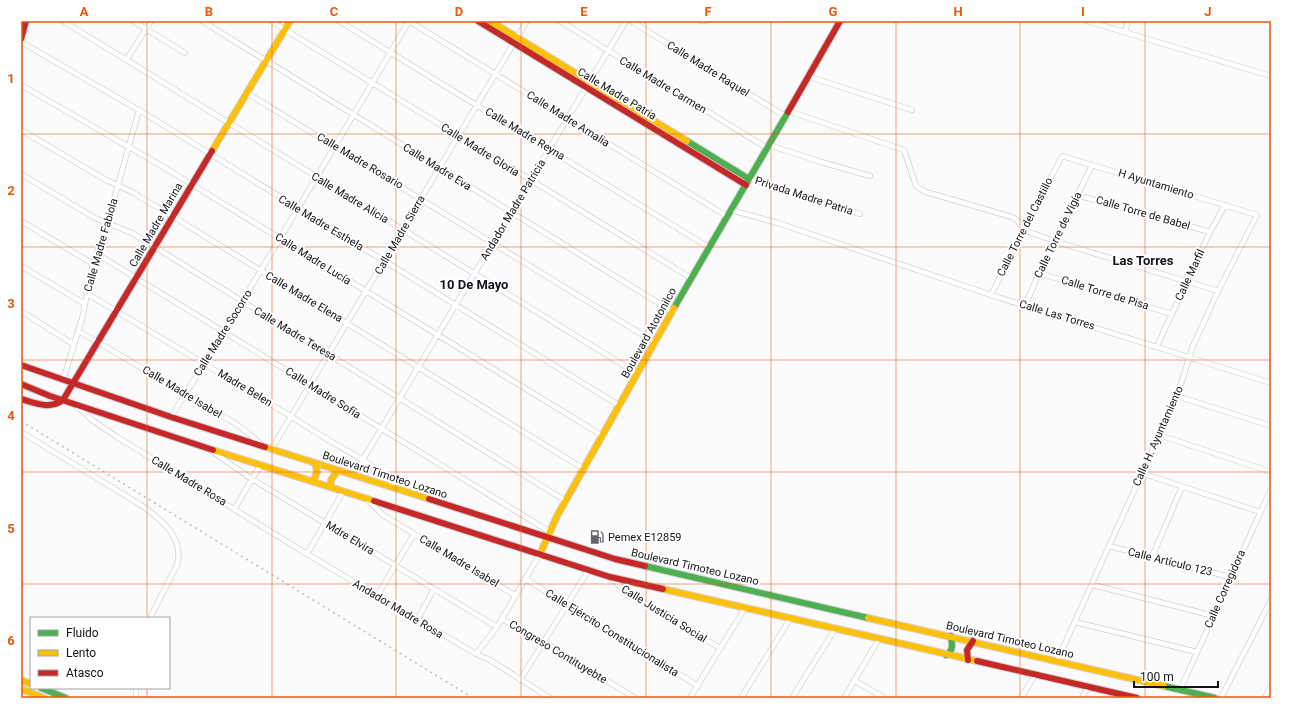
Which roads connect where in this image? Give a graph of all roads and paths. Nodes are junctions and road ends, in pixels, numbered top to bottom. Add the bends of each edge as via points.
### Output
1 (26, 21) edge
2 (63, 21) edge
3 (133, 21) edge
4 (151, 21) edge
5 (202, 21) edge
6 (271, 21) edge
7 (290, 21) edge
8 (339, 21) edge
9 (409, 21) edge
10 (478, 21) edge
11 (490, 21) edge
12 (527, 21) edge
13 (560, 21) edge
14 (626, 21) edge
15 (631, 21) edge
16 (701, 21) edge
17 (706, 21) edge
18 (840, 21) edge
19 (1087, 21) edge
20 (1128, 21) edge
21 (146, 29) junction
22 (285, 30) junction
23 (1125, 32) junction
24 (518, 38) junction
25 (21, 39) edge
26 (21, 42) edge
27 (514, 43) junction
28 (608, 52) junction
29 (185, 53) dead end
30 (390, 53) junction
31 (127, 59) junction
32 (266, 61) junction
33 (496, 74) junction
34 (807, 76) junction
35 (1271, 76) edge
36 (589, 81) junction
37 (372, 83) junction
38 (21, 85) edge
39 (586, 87) junction
40 (247, 93) junction
41 (477, 105) junction
42 (139, 110) junction
43 (912, 110) dead end
44 (786, 114) junction
45 (353, 115) junction
46 (569, 119) junction
47 (230, 123) junction
48 (21, 130) edge
49 (458, 137) junction
50 (334, 146) junction
51 (768, 146) junction
52 (128, 147) junction
53 (549, 149) junction
54 (211, 154) junction
55 (1059, 159) joint
56 (1092, 165) junction
57 (440, 168) junction
58 (21, 174) edge
59 (870, 176) dead end
60 (315, 177) junction
61 (749, 179) junction
62 (530, 180) junction
63 (118, 184) junction
64 (192, 184) junction
65 (746, 185) junction
66 (1077, 194) junction
67 (421, 198) junction
68 (1225, 205) junction
69 (298, 208) junction
70 (731, 210) junction
71 (511, 213) junction
72 (1254, 213) joint
73 (860, 214) dead end
74 (172, 216) junction
75 (728, 217) junction
76 (21, 221) edge
77 (107, 224) junction
78 (404, 230) junction
79 (1024, 230) junction
80 (1210, 232) junction
81 (279, 238) junction
82 (1054, 241) junction
83 (494, 244) junction
84 (155, 247) junction
85 (710, 248) junction
86 (97, 254) junction
87 (385, 261) junction
88 (93, 264) junction
89 (21, 266) edge
90 (261, 271) junction
91 (475, 273) junction
92 (1039, 273) junction
93 (690, 278) junction
94 (136, 279) junction
95 (1187, 280) junction
96 (1218, 291) junction
97 (366, 292) junction
98 (86, 293) junction
99 (991, 295) junction
100 (243, 302) junction
101 (85, 304) junction
102 (456, 305) junction
103 (1025, 306) junction
104 (21, 311) edge
105 (116, 311) junction
106 (673, 312) junction
107 (1172, 314) junction
108 (347, 322) junction
109 (78, 331) junction
110 (223, 332) junction
111 (438, 336) junction
112 (98, 342) junction
113 (656, 343) junction
114 (73, 344) junction
115 (1157, 346) junction
116 (328, 353) junction
117 (1189, 357) junction
118 (203, 364) junction
119 (21, 365) edge
120 (418, 368) junction
121 (638, 374) junction
122 (63, 380) junction
123 (73, 383) junction
124 (1271, 383) edge
125 (21, 384) edge
126 (309, 384) junction
127 (185, 394) junction
128 (1177, 396) junction
129 (21, 398) edge
130 (399, 399) junction
131 (63, 400) junction
132 (74, 403) junction
133 (620, 406) junction
134 (290, 415) junction
135 (171, 417) junction
136 (1271, 426) edge
137 (381, 430) junction
138 (21, 432) edge
139 (1158, 435) junction
140 (603, 436) junction
141 (205, 446) junction
142 (262, 446) junction
143 (271, 450) junction
144 (362, 461) junction
145 (315, 463) junction
146 (261, 464) junction
147 (584, 469) junction
148 (337, 470) junction
149 (1271, 472) edge
150 (1141, 473) junction
151 (252, 479) junction
152 (313, 482) junction
153 (331, 487) junction
154 (1182, 487) junction
155 (1271, 488) edge
156 (398, 490) junction
157 (343, 492) junction
158 (365, 498) junction
159 (566, 501) junction
160 (235, 508) junction
161 (1260, 512) junction
162 (324, 522) junction
163 (550, 532) junction
164 (414, 534) junction
165 (547, 538) junction
166 (1109, 546) junction
167 (307, 554) junction
168 (540, 554) junction
169 (1152, 557) junction
170 (395, 565) junction
171 (588, 571) junction
172 (610, 577) junction
173 (1230, 577) junction
174 (526, 579) junction
175 (1093, 585) junction
176 (434, 589) junction
177 (377, 596) junction
178 (516, 596) junction
179 (1271, 600) edge
180 (567, 606) junction
181 (744, 608) junction
182 (1214, 616) junction
183 (150, 617) edge
184 (502, 618) junction
185 (790, 619) junction
186 (417, 620) junction
187 (1075, 622) junction
188 (497, 627) junction
189 (835, 629) junction
190 (951, 636) junction
191 (879, 639) junction
192 (973, 641) junction
193 (544, 642) junction
194 (720, 648) junction
195 (1197, 652) junction
196 (476, 654) junction
197 (946, 655) junction
198 (968, 660) junction
199 (1057, 660) junction
200 (1035, 675) junction
201 (520, 680) junction
202 (854, 680) junction
203 (698, 686) junction
204 (1088, 686) junction
205 (1271, 686) edge
206 (21, 689) edge
207 (44, 689) edge
208 (1180, 690) junction
209 (44, 698) edge
210 (66, 698) edge
211 (550, 698) edge
212 (635, 698) edge
213 (690, 698) edge
214 (741, 698) edge
215 (792, 698) edge
216 (844, 698) edge
217 (884, 698) edge
218 (1021, 698) edge
219 (1082, 698) edge
220 (1134, 698) edge
221 (1215, 698) edge
222 (1221, 698) edge
223 (1265, 698) edge

1 - 25 main road
2 - 31 street, Calle Madre Alicia
3 - 21 street
4 - 21 street
5 - 32 street, Calle Madre Eva
6 - 22 street, Calle Madre Gloria
7 - 22 main road, Calle Madre Marina
8 - 30 street, Calle Madre Reyna
9 - 30 street, Calle Madre Socorro
9 - 33 street, Calle Madre Amalia
10 - 27 main road, Calle Madre Patria
11 - 24 main road, Calle Madre Patria
12 - 24 street, Calle Madre Sierra
13 - 28 street, Calle Madre Carmen
14 - 28 street, Andador Madre Patricia
15 - 44 street, Calle Madre Raquel
16 - 17 street
18 - 34 main road, Boulevard Atotonilco
19 - 23 street
20 - 23 street
21 - 29 street
21 - 31 street
22 - 32 main road, Calle Madre Marina
22 - 37 street, Calle Madre Gloria
23 - 35 street
24 - 27 street, Calle Madre Sierra
24 - 36 main road, Calle Madre Patria
26 - 42 street, Calle Madre Esthela
27 - 33 street, Calle Madre Sierra
27 - 39 main road, Calle Madre Patria
28 - 36 street, Andador Madre Patricia
28 - 51 street, Calle Madre Carmen
30 - 37 street, Calle Madre Socorro
30 - 41 street, Calle Madre Reyna
31 - 47 street, Calle Madre Alicia
32 - 40 main road, Calle Madre Marina
32 - 45 street, Calle Madre Eva
33 - 41 street, Calle Madre Sierra
33 - 46 street, Calle Madre Amalia
34 - 43 street
34 - 44 main road, Boulevard Atotonilco
36 - 39 street, Andador Madre Patricia
36 - 61 main road, Calle Madre Patria
37 - 45 street, Calle Madre Socorro
37 - 49 street, Calle Madre Gloria
38 - 52 street, Calle Madre Lucía
39 - 46 street, Andador Madre Patricia
39 - 65 main road, Calle Madre Patria
40 - 47 main road, Calle Madre Marina
40 - 50 street, Calle Madre Rosario
41 - 49 street, Calle Madre Sierra
41 - 53 street, Calle Madre Reyna
42 - 52 street, Calle Madre Fabiola
42 - 54 street, Calle Madre Esthela
44 - 51 main road, Boulevard Atotonilco
44 - 79 street, Calle Madre Raquel via 896,146 906,153 918,189 1012,217
45 - 50 street, Calle Madre Socorro
45 - 57 street, Calle Madre Eva
46 - 53 street, Andador Madre Patricia
46 - 75 street, Calle Madre Amalia
47 - 54 main road, Calle Madre Marina
47 - 60 street, Calle Madre Alicia
48 - 63 street, Calle Madre Elena via 106,180
49 - 57 street, Calle Madre Sierra
49 - 62 street, Calle Madre Gloria
50 - 60 street, Calle Madre Socorro
50 - 67 street, Calle Madre Rosario
51 - 59 street, Calle Madre Carmen
51 - 61 main road, Boulevard Atotonilco
52 - 63 street, Calle Madre Fabiola
52 - 64 street, Calle Madre Lucía
53 - 62 street, Andador Madre Patricia
53 - 85 street, Calle Madre Reyna
54 - 64 main road, Calle Madre Marina
54 - 69 street, Calle Madre Esthela
55 - 56 street, H Ayuntamiento via 1064,156
55 - 79 street, Calle Torre del Castillo
56 - 66 street, Calle Torre de Vigía
56 - 68 street, H Ayuntamiento
57 - 67 street, Calle Madre Sierra
57 - 71 street, Calle Madre Eva
58 - 77 street, Calle Madre Teresa
60 - 69 street, Calle Madre Socorro
60 - 78 street, Calle Madre Alicia
61 - 65 main road, Boulevard Atotonilco
61 - 73 street, Privada Madre Patria
62 - 71 street, Andador Madre Patricia
62 - 93 street, Calle Madre Gloria
63 - 74 street, Calle Madre Elena
63 - 77 street, Calle Madre Fabiola
64 - 74 main road, Calle Madre Marina
64 - 81 street, Calle Madre Lucía
65 - 70 main road, Boulevard Atotonilco
66 - 80 street, Calle Torre de Babel
66 - 82 street, Calle Torre de Vigía
67 - 78 street, Calle Madre Sierra
67 - 83 street, Calle Madre Rosario
68 - 72 street, H Ayuntamiento
68 - 80 street, Calle Marfil
69 - 81 street, Calle Madre Socorro
69 - 87 street, Calle Madre Esthela
70 - 75 main road, Boulevard Atotonilco
70 - 99 street, Calle Las Torres via 778,223
71 - 83 street, Andador Madre Patricia
71 - 106 street, Calle Madre Eva
72 - 96 street, Calle H. Ayuntamiento via 1257,218
74 - 84 main road, Calle Madre Marina
74 - 90 street, Calle Madre Elena
75 - 85 main road, Boulevard Atotonilco
76 - 88 street
77 - 84 street, Calle Madre Teresa via 126,230
77 - 86 street, Calle Madre Fabiola
78 - 87 street, Calle Madre Sierra
78 - 91 street, Calle Madre Alicia
79 - 82 street
79 - 99 street, Calle Torre del Castillo
80 - 95 street, Calle Marfil
81 - 90 street, Calle Madre Socorro
81 - 97 street, Calle Madre Lucía
82 - 92 street, Calle Torre de Vigía
82 - 95 street
83 - 91 street, Andador Madre Patricia
83 - 113 street, Calle Madre Rosario
84 - 94 main road, Calle Madre Marina
84 - 100 street, Calle Madre Teresa
85 - 93 main road, Boulevard Atotonilco
86 - 88 street, Calle Madre Fabiola
86 - 94 street, Calle Madre Sofía
87 - 97 street, Calle Madre Sierra
87 - 102 street, Calle Madre Esthela
88 - 98 street, Calle Madre Fabiola
89 - 101 street
90 - 100 street, Calle Madre Socorro
90 - 108 street, Calle Madre Elena
91 - 102 street, Andador Madre Patricia
91 - 121 street, Calle Madre Alicia
92 - 103 street, Calle Torre de Vigía
92 - 107 street, Calle Torre de Pisa
93 - 106 main road, Boulevard Atotonilco
94 - 105 main road, Calle Madre Marina
94 - 110 street, Calle Madre Sofía
95 - 96 street
95 - 107 street, Calle Marfil
96 - 117 street, Calle H. Ayuntamiento
97 - 108 street, Calle Madre Sierra
97 - 111 street, Calle Madre Lucía
98 - 101 street, Calle Madre Fabiola
98 - 105 street, Madre Belen
99 - 103 street, Calle Las Torres
100 - 110 street, Calle Madre Socorro
100 - 116 street, Calle Madre Teresa
101 - 109 street, Calle Madre Fabiola
102 - 111 street, Andador Madre Patricia
102 - 133 street, Calle Madre Esthela
103 - 115 street, Calle Las Torres
104 - 114 street
105 - 112 main road, Calle Madre Marina
105 - 118 street, Madre Belen
106 - 113 main road, Boulevard Atotonilco
107 - 115 street, Calle Marfil
108 - 116 street, Calle Madre Sierra
108 - 120 street, Calle Madre Elena
109 - 112 street, Calle Madre Isabel
109 - 114 street, Calle Madre Fabiola
110 - 118 street, Calle Madre Socorro
110 - 126 street, Calle Madre Sofía
111 - 120 street, Andador Madre Patricia
111 - 140 street, Calle Madre Lucía
112 - 123 main road, Calle Madre Marina
112 - 127 street, Calle Madre Isabel
113 - 121 main road, Boulevard Atotonilco
114 - 122 street, Calle Madre Fabiola
115 - 117 street, Calle Las Torres
116 - 126 street, Calle Madre Sierra
116 - 130 street, Calle Madre Teresa
117 - 124 street, Calle Las Torres
117 - 128 street, Calle H. Ayuntamiento
118 - 127 street, Calle Madre Socorro
118 - 134 street, Madre Belen
119 - 122 main road, Boulevard Timoteo Lozano
120 - 130 street, Andador Madre Patricia
120 - 147 street, Calle Madre Elena
121 - 133 main road, Boulevard Atotonilco
122 - 123 main road, Boulevard Timoteo Lozano
123 - 131 main road, Calle Madre Marina
123 - 135 main road, Boulevard Timoteo Lozano
125 - 131 main road
126 - 134 street, Calle Madre Sierra
126 - 137 street, Calle Madre Sofía
127 - 135 street, Calle Madre Socorro
127 - 142 street, Calle Madre Isabel via 243,430
128 - 136 street
128 - 139 street, Calle H. Ayuntamiento
129 - 131 main road via 48,406 59,404
130 - 137 street, Andador Madre Patricia
130 - 159 street, Calle Madre Teresa
131 - 132 main road
132 - 141 main road
132 - 160 street, Calle Madre Rosa via 117,437
133 - 140 main road, Boulevard Atotonilco
134 - 143 street, Calle Madre Sierra
134 - 144 street, Madre Belen
135 - 142 main road, Boulevard Timoteo Lozano
137 - 144 street, Andador Madre Patricia
137 - 163 street, Calle Madre Sofía
138 - 183 street via 141,506 166,525 179,549 179,556
139 - 149 street
139 - 150 street, Calle H. Ayuntamiento
140 - 147 main road, Boulevard Atotonilco
141 - 146 main road
141 - 151 street, Mdre Elvira
142 - 143 main road, Boulevard Timoteo Lozano
143 - 145 main road, Boulevard Timoteo Lozano
144 - 156 street, Madre Belen via 388,477
145 - 148 main road, Boulevard Timoteo Lozano
145 - 152 main road via 317,472
146 - 151 street
146 - 152 main road
147 - 159 main road, Boulevard Atotonilco
148 - 153 main road via 331,480
148 - 156 main road, Boulevard Timoteo Lozano
150 - 154 street
150 - 166 street, Calle H. Ayuntamiento
151 - 160 street
151 - 162 street, Mdre Elvira
152 - 153 main road
153 - 157 main road
154 - 161 street
154 - 169 street
155 - 161 street, Calle Corregidora
156 - 165 main road, Boulevard Timoteo Lozano
157 - 158 main road
157 - 162 street
158 - 164 street, Calle Madre Isabel via 373,507
158 - 168 main road
159 - 163 main road, Boulevard Atotonilco
160 - 167 street, Calle Madre Rosa
161 - 173 street, Calle Corregidora
162 - 167 street
162 - 170 street, Mdre Elvira
163 - 165 main road, Boulevard Atotonilco
164 - 170 street
164 - 178 street, Calle Madre Isabel
165 - 168 main road, Boulevard Atotonilco
165 - 190 main road, Boulevard Timoteo Lozano via 616,559
166 - 169 street, Calle Artículo 123
166 - 175 street, Calle H. Ayuntamiento
167 - 177 street, Andador Madre Rosa
168 - 171 main road
168 - 174 street, Boulevard Atotonilco
169 - 173 street, Calle Artículo 123
170 - 176 street, Mdre Elvira
170 - 177 street
171 - 172 main road
171 - 180 street
172 - 181 main road
172 - 194 street, Calle Justicia Social via 626,592
173 - 182 street, Calle Corregidora
174 - 178 street, Boulevard Atotonilco
174 - 180 street, Calle Ejército Constitucionalista
175 - 182 street
175 - 187 street, Calle H. Ayuntamiento
176 - 186 street
176 - 188 street, Mdre Elvira
177 - 186 street, Andador Madre Rosa
178 - 184 street, Boulevard Atotonilco
179 - 222 street
180 - 193 street
180 - 203 street, Calle Ejército Constitucionalista
181 - 185 main road
181 - 194 street
182 - 195 street, Calle Corregidora
184 - 188 street, Boulevard Atotonilco
184 - 193 street, Congreso Contituyebte
185 - 189 main road
185 - 214 street
186 - 196 street, Andador Madre Rosa
187 - 195 street
187 - 199 street, Calle H. Ayuntamiento
188 - 196 street, Boulevard Atotonilco
189 - 191 main road
189 - 215 street
190 - 192 main road, Boulevard Timoteo Lozano
190 - 197 main road via 954,648
191 - 197 main road
191 - 202 street
192 - 198 main road via 968,650
192 - 199 main road, Boulevard Timoteo Lozano
193 - 201 street
193 - 212 street, Congreso Contituyebte
194 - 203 street
195 - 208 street, Calle Corregidora
196 - 201 street, Andador Madre Rosa
197 - 198 main road
198 - 200 main road
199 - 208 main road, Boulevard Timoteo Lozano
200 - 204 main road
200 - 218 street
201 - 211 street, Andador Madre Rosa
202 - 216 street
202 - 217 street
203 - 213 street
204 - 219 street
204 - 220 main road
205 - 223 street
206 - 209 main road
207 - 210 main road
208 - 221 main road, Boulevard Timoteo Lozano

